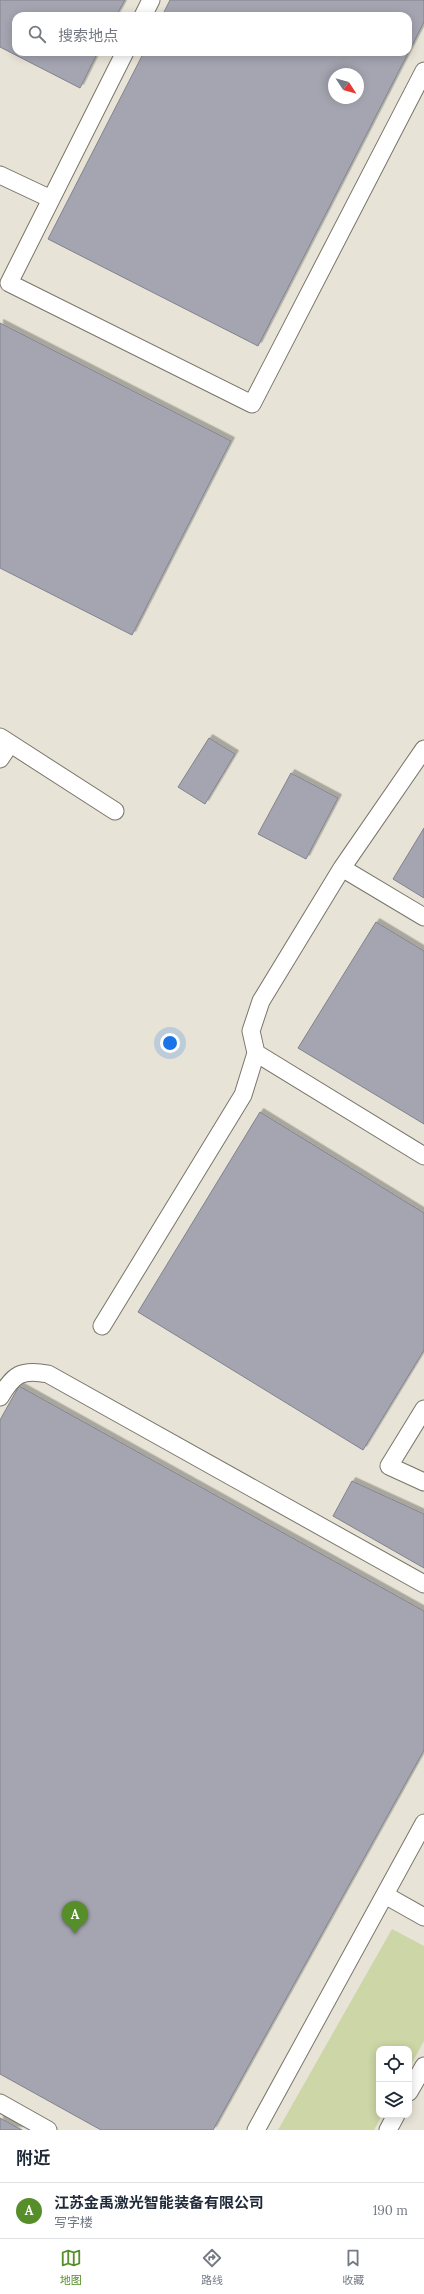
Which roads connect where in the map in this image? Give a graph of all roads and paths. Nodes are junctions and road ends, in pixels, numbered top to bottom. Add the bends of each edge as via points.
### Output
1 (151, 0) edge
2 (145, 12) edge
3 (123, 56) edge
4 (424, 71) edge
5 (0, 175) edge
6 (51, 199) junction
7 (5, 740) edge
8 (424, 749) edge
9 (0, 759) edge
10 (115, 811) dead end
11 (342, 868) junction
12 (424, 918) edge
13 (256, 1053) junction
14 (424, 1156) edge
15 (102, 1326) dead end
16 (0, 1397) edge
17 (424, 1409) edge
18 (424, 1482) edge
19 (424, 1584) edge
20 (424, 1823) edge
21 (385, 1895) junction
22 (424, 1917) edge
23 (424, 2066) edge
24 (412, 2087) edge
25 (0, 2103) edge
26 (394, 2118) edge
27 (48, 2130) edge
28 (256, 2130) edge
29 (388, 2130) edge

1 - 2 lane
3 - 6 lane
4 - 6 lane via 252,404 9,283
5 - 6 lane
7 - 9 lane
7 - 10 lane
8 - 11 lane
11 - 12 lane
11 - 13 lane via 261,1001 251,1031
13 - 14 lane
13 - 15 lane via 243,1094
16 - 19 lane via 7,1385 21,1372 48,1374
17 - 18 lane via 389,1466
20 - 21 lane
21 - 22 lane
21 - 28 lane
23 - 24 lane
25 - 27 lane
26 - 29 lane

